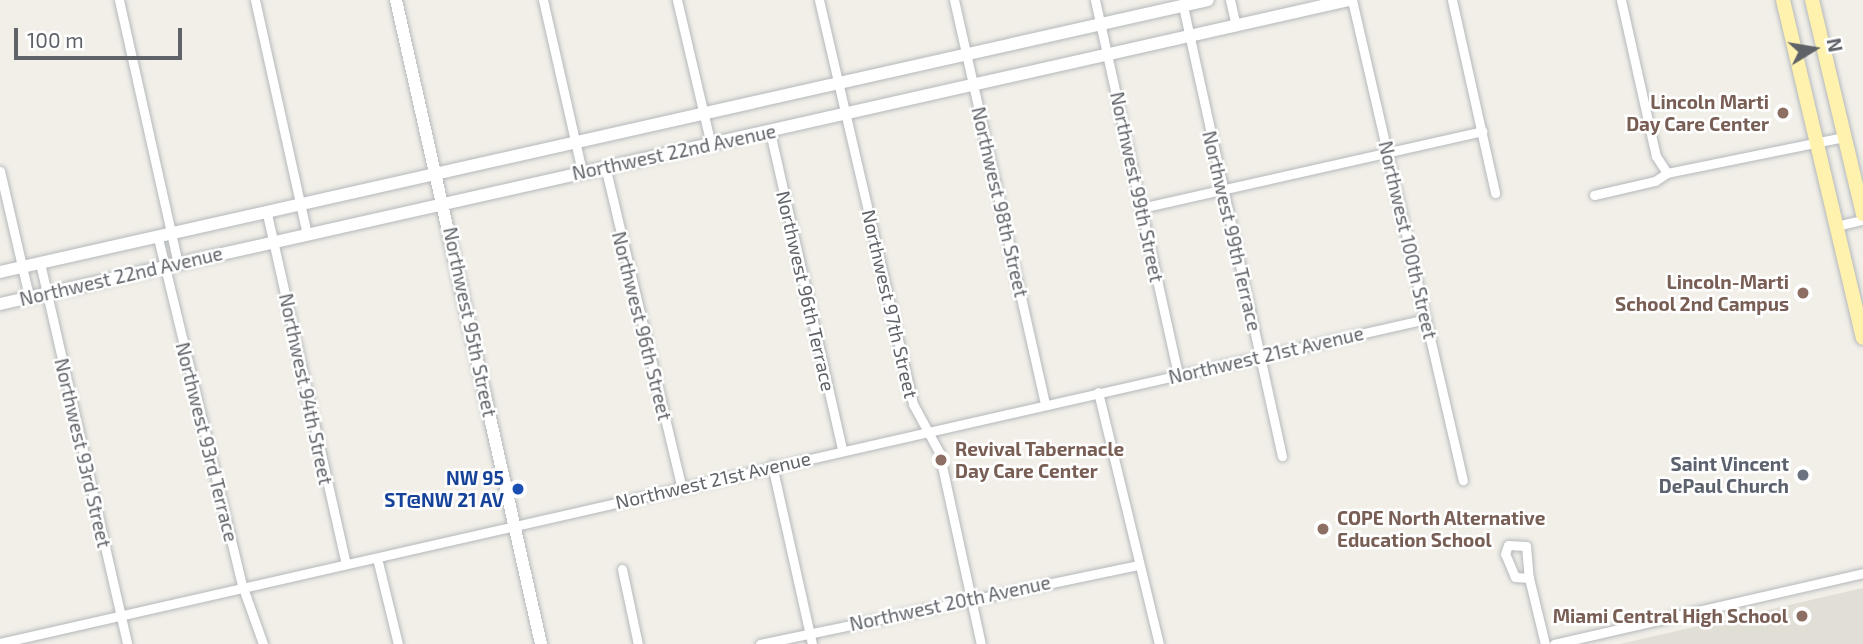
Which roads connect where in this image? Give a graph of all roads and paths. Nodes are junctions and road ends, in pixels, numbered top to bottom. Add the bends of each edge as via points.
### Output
1 (119, 0) edge
2 (255, 0) edge
3 (396, 0) edge
4 (543, 0) edge
5 (677, 0) edge
6 (819, 0) edge
7 (954, 0) edge
8 (1096, 0) edge
9 (1208, 0) edge
10 (1230, 0) edge
11 (1350, 0) edge
12 (1452, 0) edge
13 (1621, 0) edge
14 (1783, 0) edge
15 (1812, 0) edge
16 (1183, 6) junction
17 (1101, 24) junction
18 (1236, 26) junction
19 (1190, 36) junction
20 (967, 54) junction
21 (1108, 55) junction
22 (838, 83) junction
23 (974, 86) junction
24 (704, 111) junction
25 (845, 114) junction
26 (1482, 131) junction
27 (770, 132) junction
28 (1844, 137) junction
29 (573, 141) junction
30 (1817, 143) junction
31 (711, 145) junction
32 (1387, 153) junction
33 (605, 166) junction
34 (0, 171) edge
35 (582, 171) junction
36 (1667, 173) junction
37 (437, 174) junction
38 (1222, 190) junction
39 (1495, 193) dead end
40 (1594, 195) dead end
41 (443, 203) junction
42 (301, 206) junction
43 (1141, 208) junction
44 (267, 214) junction
45 (1863, 214) edge
46 (1863, 220) edge
47 (1836, 226) junction
48 (307, 234) junction
49 (172, 235) junction
50 (158, 238) junction
51 (274, 242) junction
52 (40, 263) junction
53 (178, 263) junction
54 (164, 266) junction
55 (22, 267) junction
56 (0, 272) edge
57 (47, 293) junction
58 (29, 297) junction
59 (0, 304) edge
60 (1426, 319) junction
61 (1863, 338) edge
62 (1259, 356) junction
63 (1178, 374) junction
64 (1098, 392) junction
65 (1045, 404) junction
66 (927, 429) junction
67 (842, 449) junction
68 (1282, 456) dead end
69 (772, 465) junction
70 (1463, 480) dead end
71 (681, 486) junction
72 (515, 528) junction
73 (377, 558) junction
74 (346, 564) junction
75 (1139, 565) junction
76 (622, 569) dead end
77 (1863, 573) edge
78 (1529, 578) dead end
79 (242, 585) junction
80 (970, 598) junction
81 (120, 614) junction
82 (809, 633) junction
83 (0, 643) edge
84 (127, 644) edge
85 (263, 644) edge
86 (398, 644) edge
87 (541, 644) edge
88 (638, 644) edge
89 (760, 644) edge
90 (812, 644) edge
91 (981, 644) edge
92 (1159, 644) edge
93 (1545, 644) edge
94 (1554, 644) edge

1 - 49 street
2 - 42 street
3 - 37 main road, Northwest 95th Street
4 - 29 street
5 - 24 street
6 - 22 street, Northwest 97th Street
7 - 20 street, Northwest 98th Street
8 - 17 street, Northwest 99th Street
9 - 16 main road, Northwest 22nd Avenue
10 - 18 street
11 - 18 main road, Northwest 22nd Avenue
11 - 32 street, Northwest 100th Street
12 - 26 street
13 - 36 street via 1656,156
14 - 30 main road
15 - 28 main road
16 - 17 main road, Northwest 22nd Avenue
16 - 19 street, Northwest 99th Terrace
17 - 20 main road, Northwest 22nd Avenue
17 - 21 street, Northwest 99th Street
18 - 19 main road, Northwest 22nd Avenue
19 - 21 main road, Northwest 22nd Avenue
19 - 38 street, Northwest 99th Terrace
20 - 22 main road, Northwest 22nd Avenue
20 - 23 street, Northwest 98th Street
21 - 23 main road, Northwest 22nd Avenue
21 - 43 street, Northwest 99th Street
22 - 24 main road, Northwest 22nd Avenue
22 - 25 street, Northwest 97th Street
23 - 25 main road, Northwest 22nd Avenue
23 - 65 street, Northwest 98th Street
24 - 29 main road, Northwest 22nd Avenue
24 - 31 street
25 - 27 main road, Northwest 22nd Avenue
25 - 66 street, Northwest 97th Street via 913,404
26 - 32 street
26 - 39 street
27 - 31 main road, Northwest 22nd Avenue
27 - 67 street, Northwest 96th Terrace
28 - 30 street
28 - 45 main road
29 - 35 street
29 - 37 main road, Northwest 22nd Avenue
30 - 36 street
30 - 47 main road
31 - 33 main road, Northwest 22nd Avenue
32 - 38 street
32 - 60 street, Northwest 100th Street
33 - 35 main road, Northwest 22nd Avenue
33 - 71 street, Northwest 96th Street
34 - 55 street
35 - 41 main road, Northwest 22nd Avenue
36 - 40 street via 1655,181
37 - 41 main road, Northwest 95th Street
37 - 42 main road, Northwest 22nd Avenue
38 - 43 street
38 - 62 street, Northwest 99th Terrace
41 - 48 main road, Northwest 22nd Avenue
41 - 72 main road, Northwest 95th Street
42 - 44 main road, Northwest 22nd Avenue
42 - 48 street
43 - 63 street, Northwest 99th Street
44 - 49 main road, Northwest 22nd Avenue
44 - 51 street, Northwest 94th Street
46 - 47 street
47 - 61 main road
48 - 51 main road, Northwest 22nd Avenue
49 - 50 main road, Northwest 22nd Avenue
49 - 53 street
50 - 52 main road, Northwest 22nd Avenue
50 - 54 street, Northwest 93rd Terrace
51 - 53 main road, Northwest 22nd Avenue
51 - 74 street, Northwest 94th Street
52 - 55 main road, Northwest 22nd Avenue
52 - 57 street, Northwest 93rd Street
53 - 54 main road, Northwest 22nd Avenue
54 - 57 main road, Northwest 22nd Avenue
54 - 79 street, Northwest 93rd Terrace
55 - 56 main road, Northwest 22nd Avenue
55 - 58 street
57 - 58 main road, Northwest 22nd Avenue
57 - 81 street, Northwest 93rd Street
58 - 59 main road, Northwest 22nd Avenue
60 - 62 street, Northwest 21st Avenue
60 - 70 street, Northwest 100th Street
62 - 63 street, Northwest 21st Avenue
62 - 68 street, Northwest 99th Terrace
63 - 64 street, Northwest 21st Avenue
64 - 65 street, Northwest 21st Avenue
64 - 75 street
65 - 66 street, Northwest 21st Avenue
66 - 67 street, Northwest 21st Avenue
66 - 80 street, Northwest 97th Street via 939,452
67 - 69 street, Northwest 21st Avenue
69 - 71 street, Northwest 21st Avenue
69 - 82 street
71 - 72 street, Northwest 21st Avenue
72 - 73 street, Northwest 21st Avenue
72 - 87 main road, Northwest 95th Street
73 - 74 street, Northwest 21st Avenue
73 - 86 street
74 - 79 street, Northwest 21st Avenue
75 - 80 street, Northwest 20th Avenue
75 - 92 street
76 - 88 street
77 - 94 street
78 - 93 street
79 - 81 street, Northwest 21st Avenue
79 - 85 street, Northwest 93rd Terrace
80 - 82 street, Northwest 20th Avenue
80 - 91 street, Northwest 97th Street
81 - 83 street, Northwest 21st Avenue
81 - 84 street, Northwest 93rd Street
82 - 89 street, Northwest 20th Avenue
82 - 90 street

